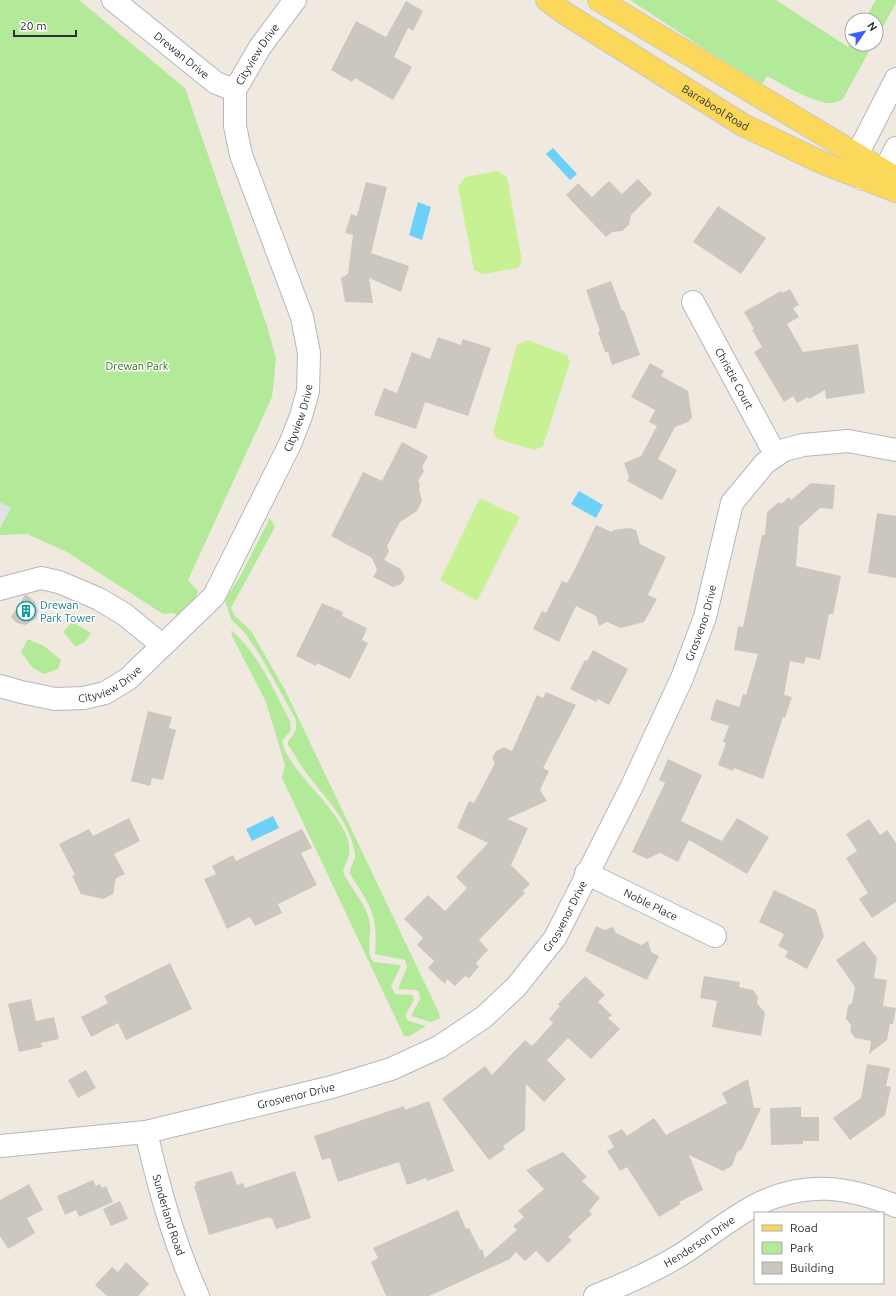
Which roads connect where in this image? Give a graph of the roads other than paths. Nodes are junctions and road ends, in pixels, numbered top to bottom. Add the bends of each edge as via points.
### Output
1 (113, 0) edge
2 (295, 0) edge
3 (547, 0) edge
4 (599, 0) edge
5 (896, 79) edge
6 (235, 90) junction
7 (896, 148) edge
8 (857, 156) junction
9 (890, 175) edge
10 (864, 179) junction
11 (896, 191) edge
12 (693, 302) dead end
13 (896, 450) edge
14 (775, 454) junction
15 (0, 589) edge
16 (162, 645) junction
17 (0, 686) edge
18 (586, 873) junction
19 (715, 936) dead end
20 (146, 1132) junction
21 (0, 1146) edge
22 (896, 1206) edge
23 (198, 1296) edge
24 (595, 1296) edge

1 - 6 street, Drewan Drive via 216,83
2 - 6 street, Cityview Drive via 260,47
3 - 10 main road, Barrabool Road via 743,125 823,163
4 - 8 main road
5 - 8 street
6 - 16 street, Cityview Drive via 235,126 241,155 302,317 309,353 308,391 302,416 290,444 214,596
7 - 9 street
8 - 9 main road
8 - 10 street
9 - 10 street
10 - 11 main road, Barrabool Road
12 - 14 street, Christie Court
13 - 14 street, Grosvenor Drive via 848,441 803,444
14 - 18 street, Grosvenor Drive via 732,503 705,617 682,678 631,788
15 - 16 street via 41,578 59,582 99,599 124,614
16 - 17 street, Cityview Drive via 128,679 105,692 84,698 55,699
18 - 19 street, Noble Place
18 - 20 street, Grosvenor Drive via 554,938 516,987 484,1017 439,1047 391,1069 332,1087
20 - 21 street, Grosvenor Drive
20 - 23 street, Sunderland Road via 161,1195 183,1264
22 - 24 street, Henderson Drive via 869,1195 839,1189 799,1189 758,1204 662,1265

